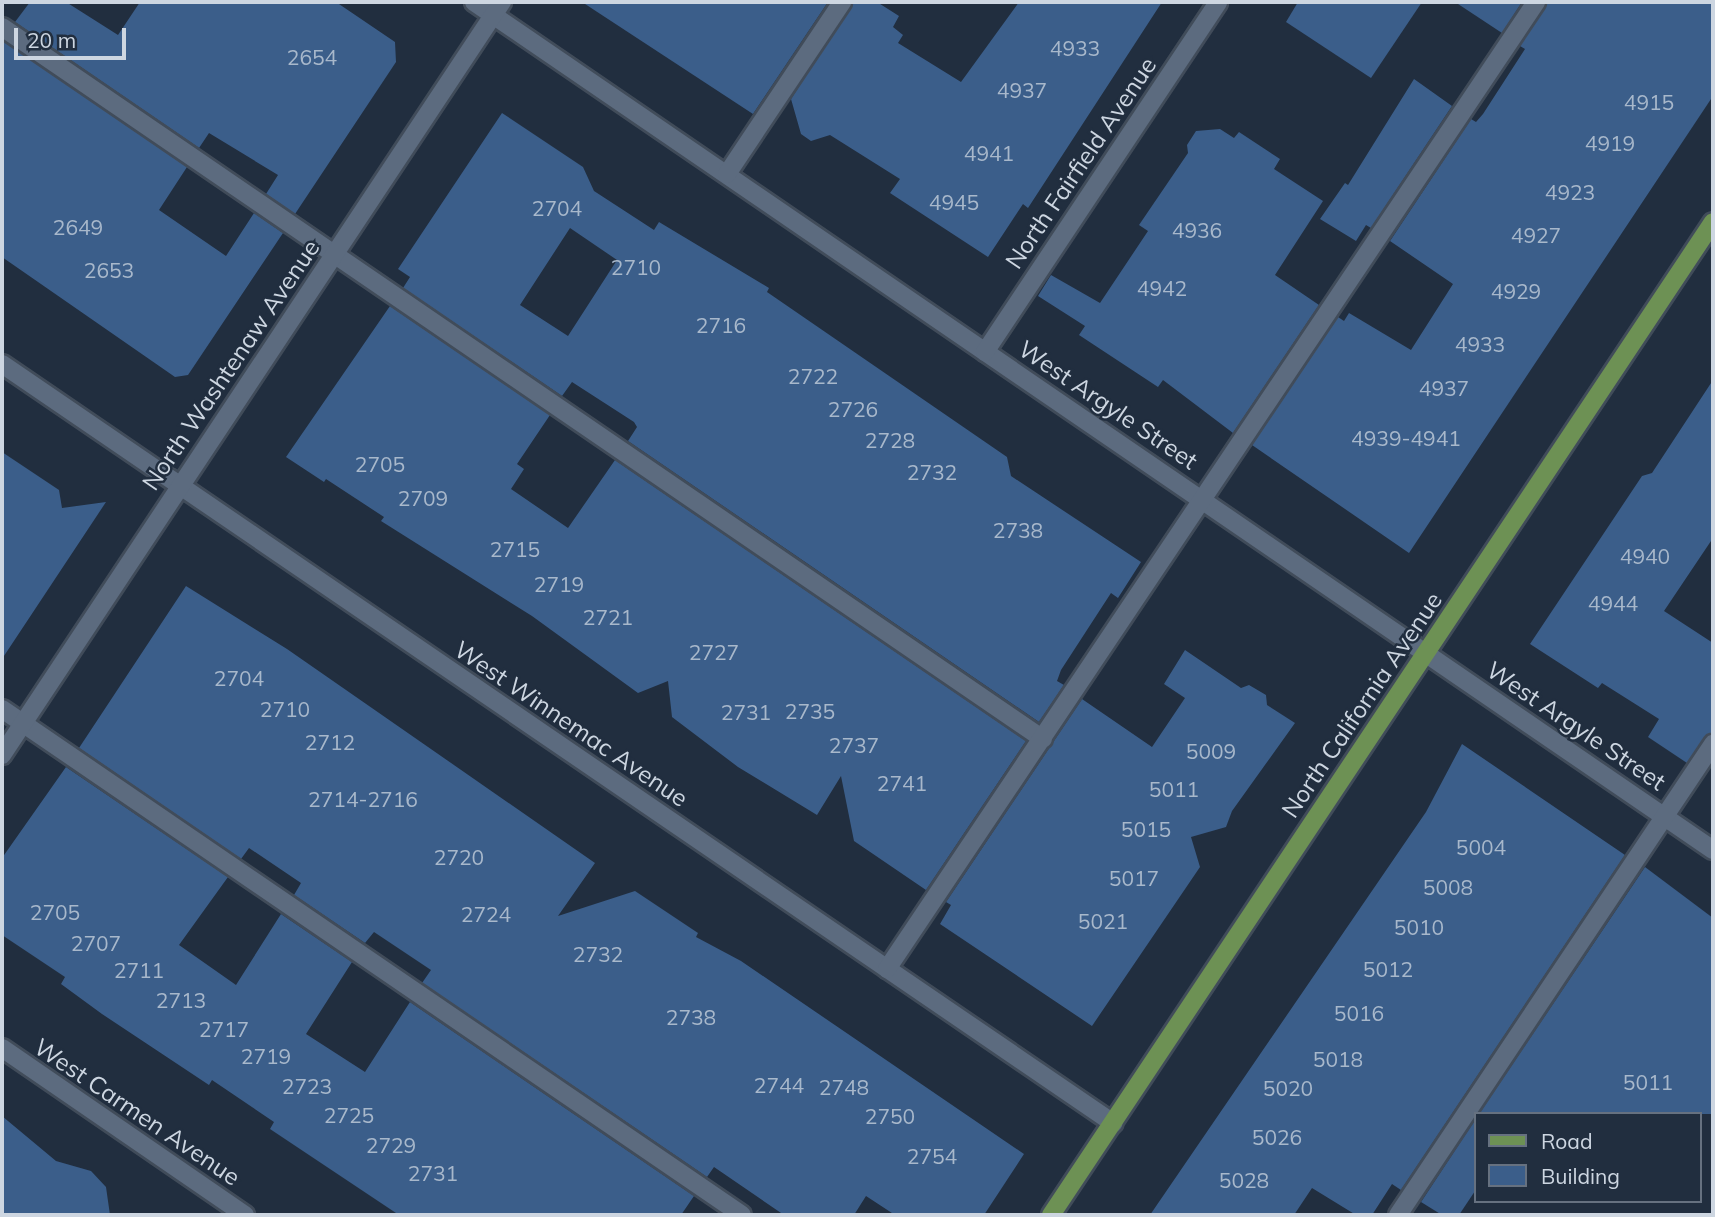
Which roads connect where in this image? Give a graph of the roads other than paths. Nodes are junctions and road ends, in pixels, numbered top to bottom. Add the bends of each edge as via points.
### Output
1 (474, 2) edge
2 (842, 2) edge
3 (1218, 2) edge
4 (1536, 2) edge
5 (497, 8) edge
6 (2, 27) edge
7 (727, 174) junction
8 (1713, 222) edge
9 (334, 254) junction
10 (985, 352) junction
11 (2, 364) edge
12 (180, 486) junction
13 (1203, 500) junction
14 (1426, 654) junction
15 (2, 709) edge
16 (23, 724) junction
17 (1043, 739) junction
18 (1713, 744) edge
19 (2, 755) edge
20 (1665, 817) junction
21 (1713, 850) edge
22 (887, 969) junction
23 (2, 1048) edge
24 (1113, 1122) junction
25 (245, 1215) edge
26 (742, 1215) edge
27 (1051, 1215) edge
28 (1398, 1215) edge

1 - 5 street, West Argyle Street
2 - 7 street
3 - 10 street, North Fairfield Avenue
4 - 13 street
5 - 7 street, West Argyle Street
5 - 9 street, North Washtenaw Avenue
6 - 9 street
7 - 10 street, West Argyle Street
8 - 14 main road, North California Avenue
9 - 12 street, North Washtenaw Avenue
9 - 17 street
10 - 13 street, West Argyle Street
11 - 12 street, West Winnemac Avenue
12 - 16 street, North Washtenaw Avenue
12 - 22 street, West Winnemac Avenue
13 - 14 street, West Argyle Street
13 - 17 street
14 - 20 street, West Argyle Street
14 - 24 main road, North California Avenue
15 - 16 street
16 - 19 street, North Washtenaw Avenue
16 - 26 street
17 - 22 street
18 - 20 street
20 - 21 street, West Argyle Street
20 - 28 street
22 - 24 street, West Winnemac Avenue
23 - 25 street, West Carmen Avenue
24 - 27 main road, North California Avenue

